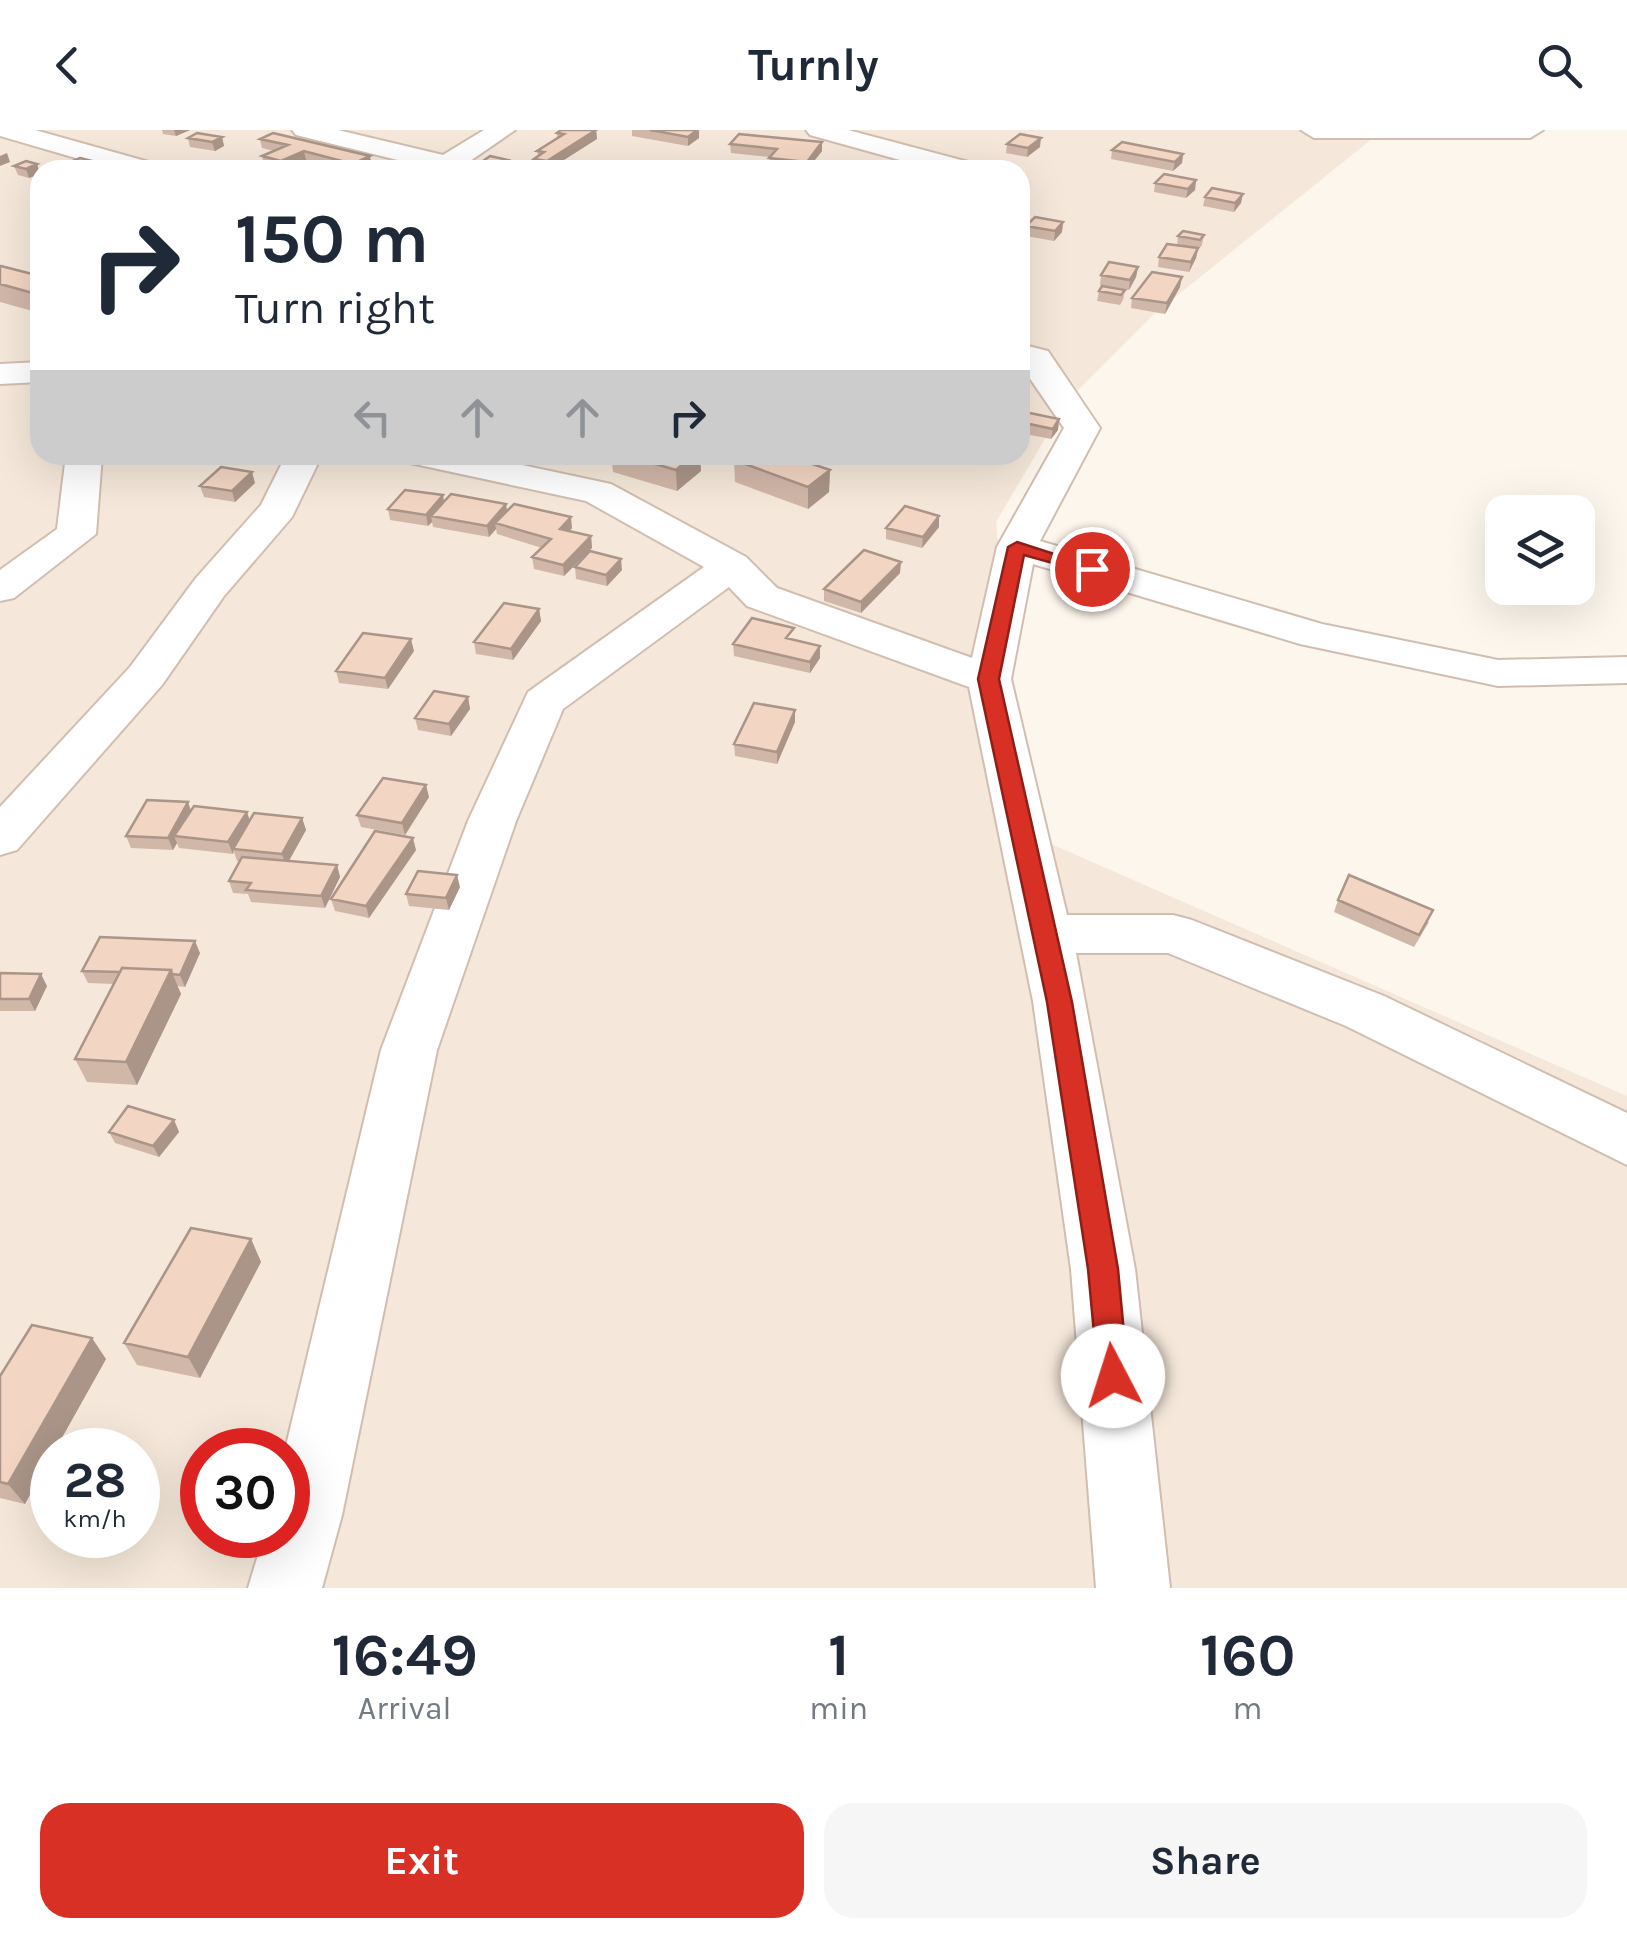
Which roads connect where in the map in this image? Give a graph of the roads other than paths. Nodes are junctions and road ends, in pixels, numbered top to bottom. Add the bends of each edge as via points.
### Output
1 (7, 130) edge
2 (305, 130) edge
3 (502, 130) edge
4 (819, 130) edge
5 (1314, 130) edge
6 (1530, 130) edge
7 (111, 160) edge
8 (416, 160) edge
9 (453, 160) edge
10 (929, 160) edge
11 (1030, 356) edge
12 (30, 372) edge
13 (0, 374) edge
14 (83, 465) edge
15 (299, 465) edge
16 (470, 465) edge
17 (1017, 547) junction
18 (732, 566) junction
19 (0, 589) edge
20 (1627, 670) edge
21 (988, 679) junction
22 (0, 838) edge
23 (1044, 934) junction
24 (1627, 1140) edge
25 (285, 1588) edge
26 (1133, 1588) edge

1 - 7 street
2 - 8 street
3 - 9 street
4 - 10 street
5 - 6 street
11 - 17 street via 1082,428
12 - 13 street
14 - 19 street via 76,534
15 - 22 street via 278,509 146,676
16 - 18 street via 598,492
17 - 20 street via 1316,635 1498,673
17 - 21 street
18 - 21 street via 762,597
18 - 25 street via 544,702 506,787 409,1050
21 - 23 street
23 - 24 street via 1173,934 1365,1012
23 - 26 street via 1103,1269

